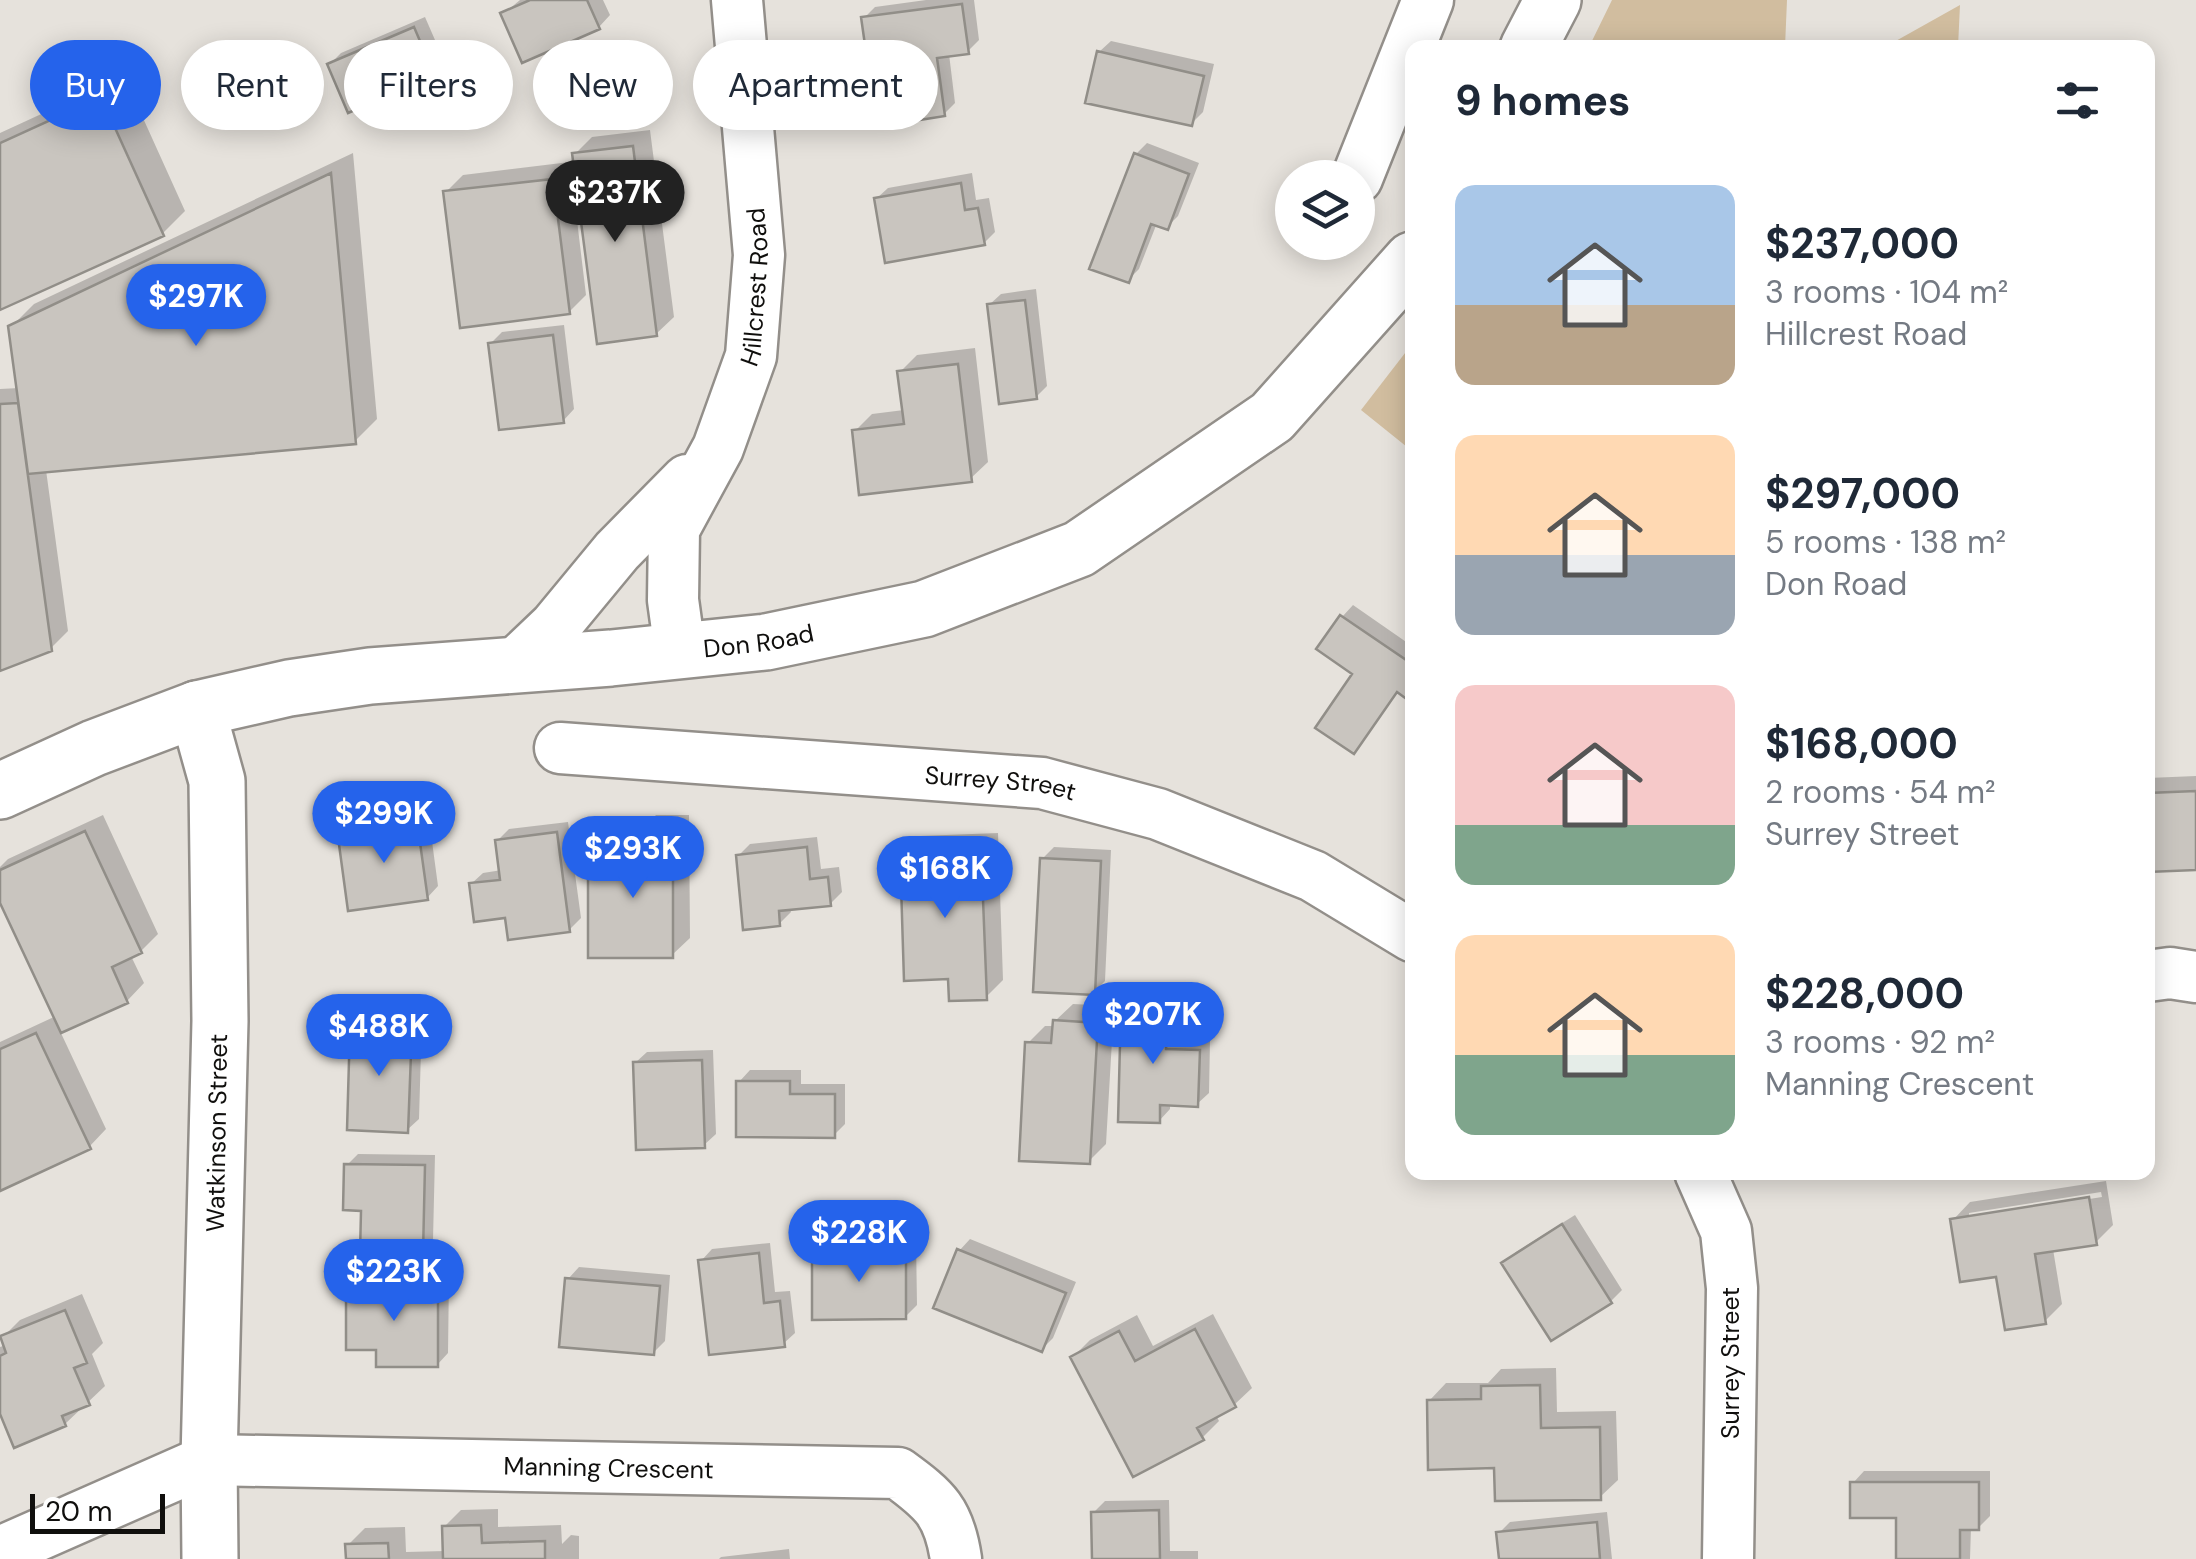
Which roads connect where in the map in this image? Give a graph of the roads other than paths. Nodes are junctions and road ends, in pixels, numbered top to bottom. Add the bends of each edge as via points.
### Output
1 (737, 0) edge
2 (1428, 0) edge
3 (1553, 0) edge
4 (1412, 40) edge
5 (1532, 40) edge
6 (1405, 58) edge
7 (1364, 160) edge
8 (1405, 268) edge
9 (718, 448) junction
10 (680, 651) junction
11 (513, 666) junction
12 (197, 709) junction
13 (560, 748) dead end
14 (0, 791) edge
15 (1405, 932) edge
16 (2155, 975) edge
17 (2196, 977) edge
18 (1714, 1180) edge
19 (209, 1460) junction
20 (0, 1552) edge
21 (210, 1559) edge
22 (956, 1559) edge
23 (1728, 1559) edge

1 - 9 street, Hillcrest Road via 759,255 751,356
2 - 4 street
3 - 5 main road
6 - 7 street
8 - 10 main road, Don Road via 1272,417 1080,549 924,609 766,642
9 - 10 street, Hillcrest Road via 674,529
9 - 11 street, Hillcrest Road
10 - 11 main road, Don Road
11 - 12 main road, Don Road via 370,676
12 - 14 main road, Don Road
12 - 19 main road, Watkinson Street via 217,782 220,1021
13 - 15 street, Surrey Street via 1042,783 1158,814 1313,876
16 - 17 street
18 - 23 street, Surrey Street via 1732,1288
19 - 20 street
19 - 21 main road, Watkinson Street
19 - 22 street, Manning Crescent via 898,1473 938,1504

